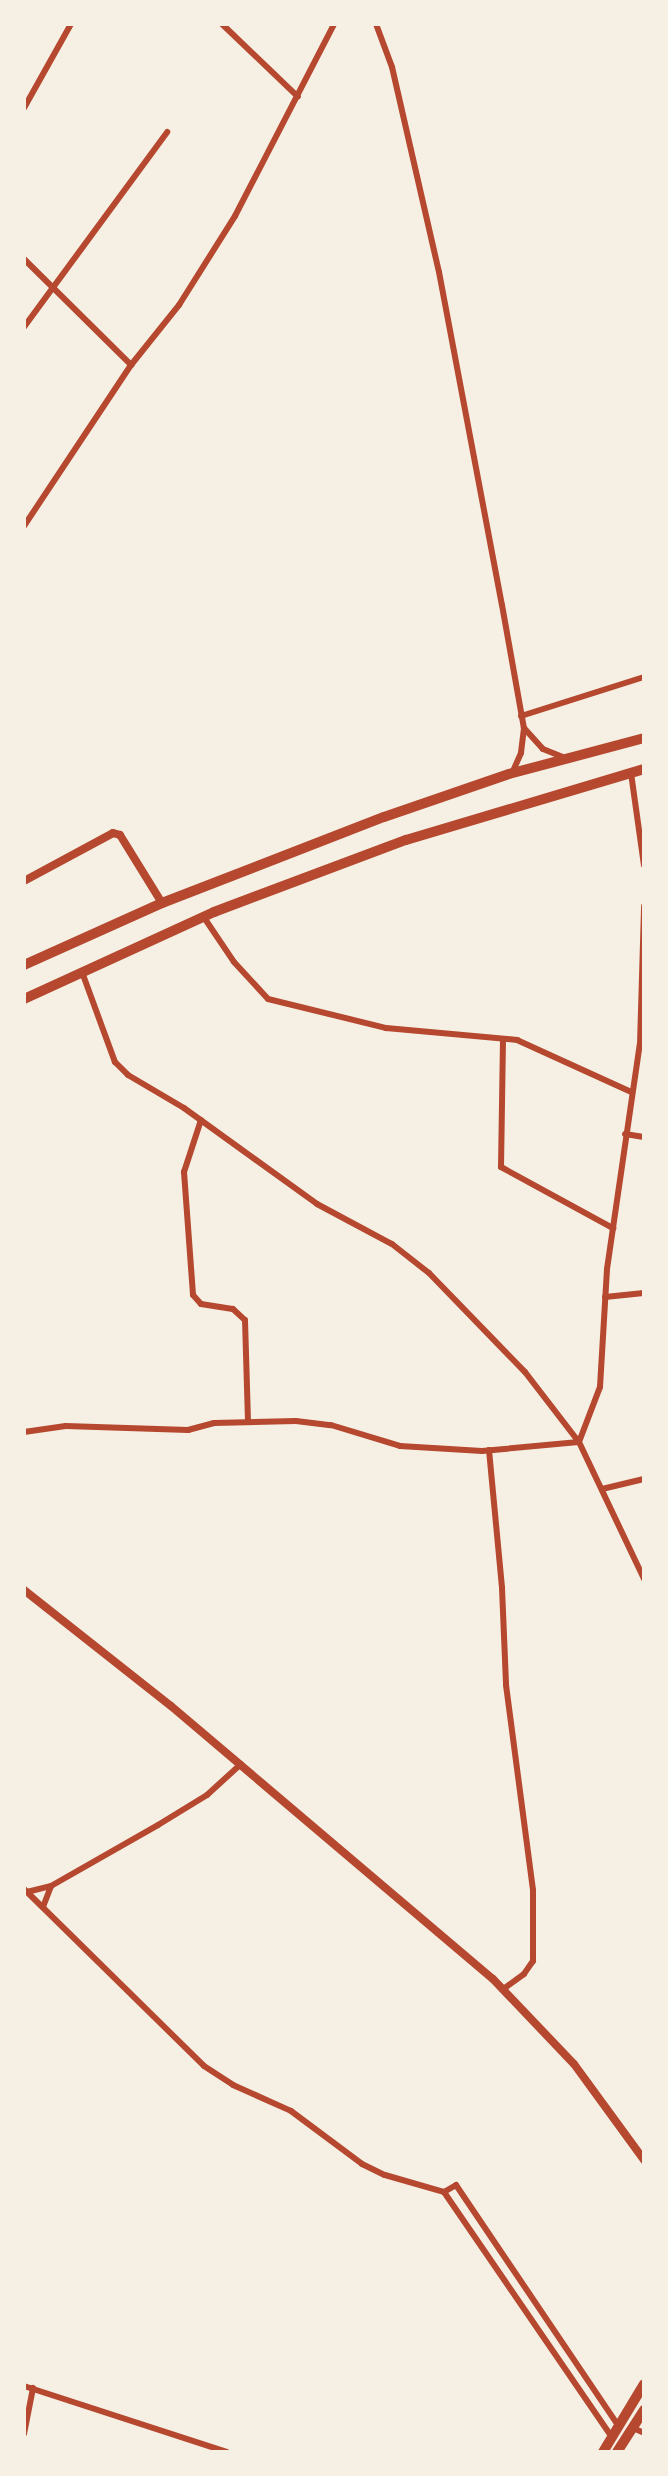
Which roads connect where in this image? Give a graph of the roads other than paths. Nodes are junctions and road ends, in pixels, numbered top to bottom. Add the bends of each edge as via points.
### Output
1 (71, 24) edge
2 (222, 24) edge
3 (334, 24) edge
4 (376, 24) edge
5 (298, 97) junction
6 (24, 108) edge
7 (167, 132) dead end
8 (24, 259) edge
9 (53, 287) junction
10 (24, 327) edge
11 (131, 365) junction
12 (24, 526) edge
13 (644, 677) edge
14 (521, 716) junction
15 (524, 728) junction
16 (644, 738) edge
17 (566, 759) junction
18 (644, 769) edge
19 (512, 773) junction
20 (631, 773) junction
21 (644, 865) edge
22 (24, 881) edge
23 (162, 903) junction
24 (644, 906) edge
25 (203, 916) junction
26 (643, 948) edge
27 (24, 965) edge
28 (82, 972) junction
29 (24, 999) edge
30 (503, 1040) junction
31 (631, 1092) junction
32 (201, 1120) junction
33 (625, 1134) junction
34 (644, 1137) edge
35 (613, 1228) junction
36 (644, 1293) edge
37 (605, 1297) junction
38 (248, 1422) junction
39 (24, 1432) edge
40 (579, 1442) junction
41 (489, 1450) junction
42 (644, 1479) edge
43 (602, 1489) junction
44 (644, 1579) edge
45 (24, 1590) edge
46 (241, 1764) junction
47 (51, 1886) junction
48 (25, 1891) edge
49 (43, 1907) junction
50 (503, 1989) junction
51 (644, 2160) edge
52 (444, 2192) junction
53 (644, 2384) edge
54 (24, 2386) edge
55 (33, 2388) junction
56 (644, 2410) edge
57 (619, 2427) junction
58 (633, 2428) junction
59 (644, 2433) edge
60 (24, 2434) edge
61 (613, 2437) junction
62 (227, 2452) edge
63 (603, 2452) edge
64 (617, 2452) edge

1 - 6 street
2 - 5 street
3 - 5 street
4 - 14 street via 392,67 439,272
5 - 11 street via 235,216 179,305
7 - 9 street
8 - 9 street
9 - 10 street
9 - 11 street
11 - 12 street
13 - 14 street
14 - 15 street
15 - 17 street via 543,749
15 - 19 street
16 - 17 main road
17 - 19 main road
18 - 20 main road
19 - 23 main road
20 - 21 street
20 - 25 main road via 406,840
22 - 23 street via 113,833 120,835
23 - 27 main road
24 - 26 street
25 - 28 main road
25 - 30 street via 268,999 386,1028
26 - 31 street via 640,1044
28 - 29 main road
28 - 32 street via 115,1062
30 - 31 street via 539,1047
30 - 35 street via 501,1167
31 - 33 street
32 - 38 street via 184,1172 193,1295 201,1304 233,1309 245,1320
32 - 40 street via 317,1204 392,1244 429,1273 525,1372
33 - 34 street
33 - 35 street
35 - 37 street
36 - 37 street
37 - 40 street via 600,1387
38 - 39 street via 188,1430 66,1426
38 - 41 street via 331,1425 400,1446
40 - 41 street
40 - 43 street
41 - 50 street via 506,1685 533,1890 533,1961
42 - 43 street
43 - 44 street
45 - 46 street
46 - 47 street via 207,1795
46 - 50 street
47 - 48 street
47 - 49 street
48 - 49 street
49 - 52 street via 204,2066 291,2111 362,2164 404,2183
50 - 51 street via 574,2064
52 - 57 street via 456,2185
52 - 61 street
53 - 57 main road
54 - 55 street
55 - 60 street
55 - 62 street
56 - 58 main road
57 - 61 main road
58 - 59 street
58 - 64 main road
61 - 63 main road

